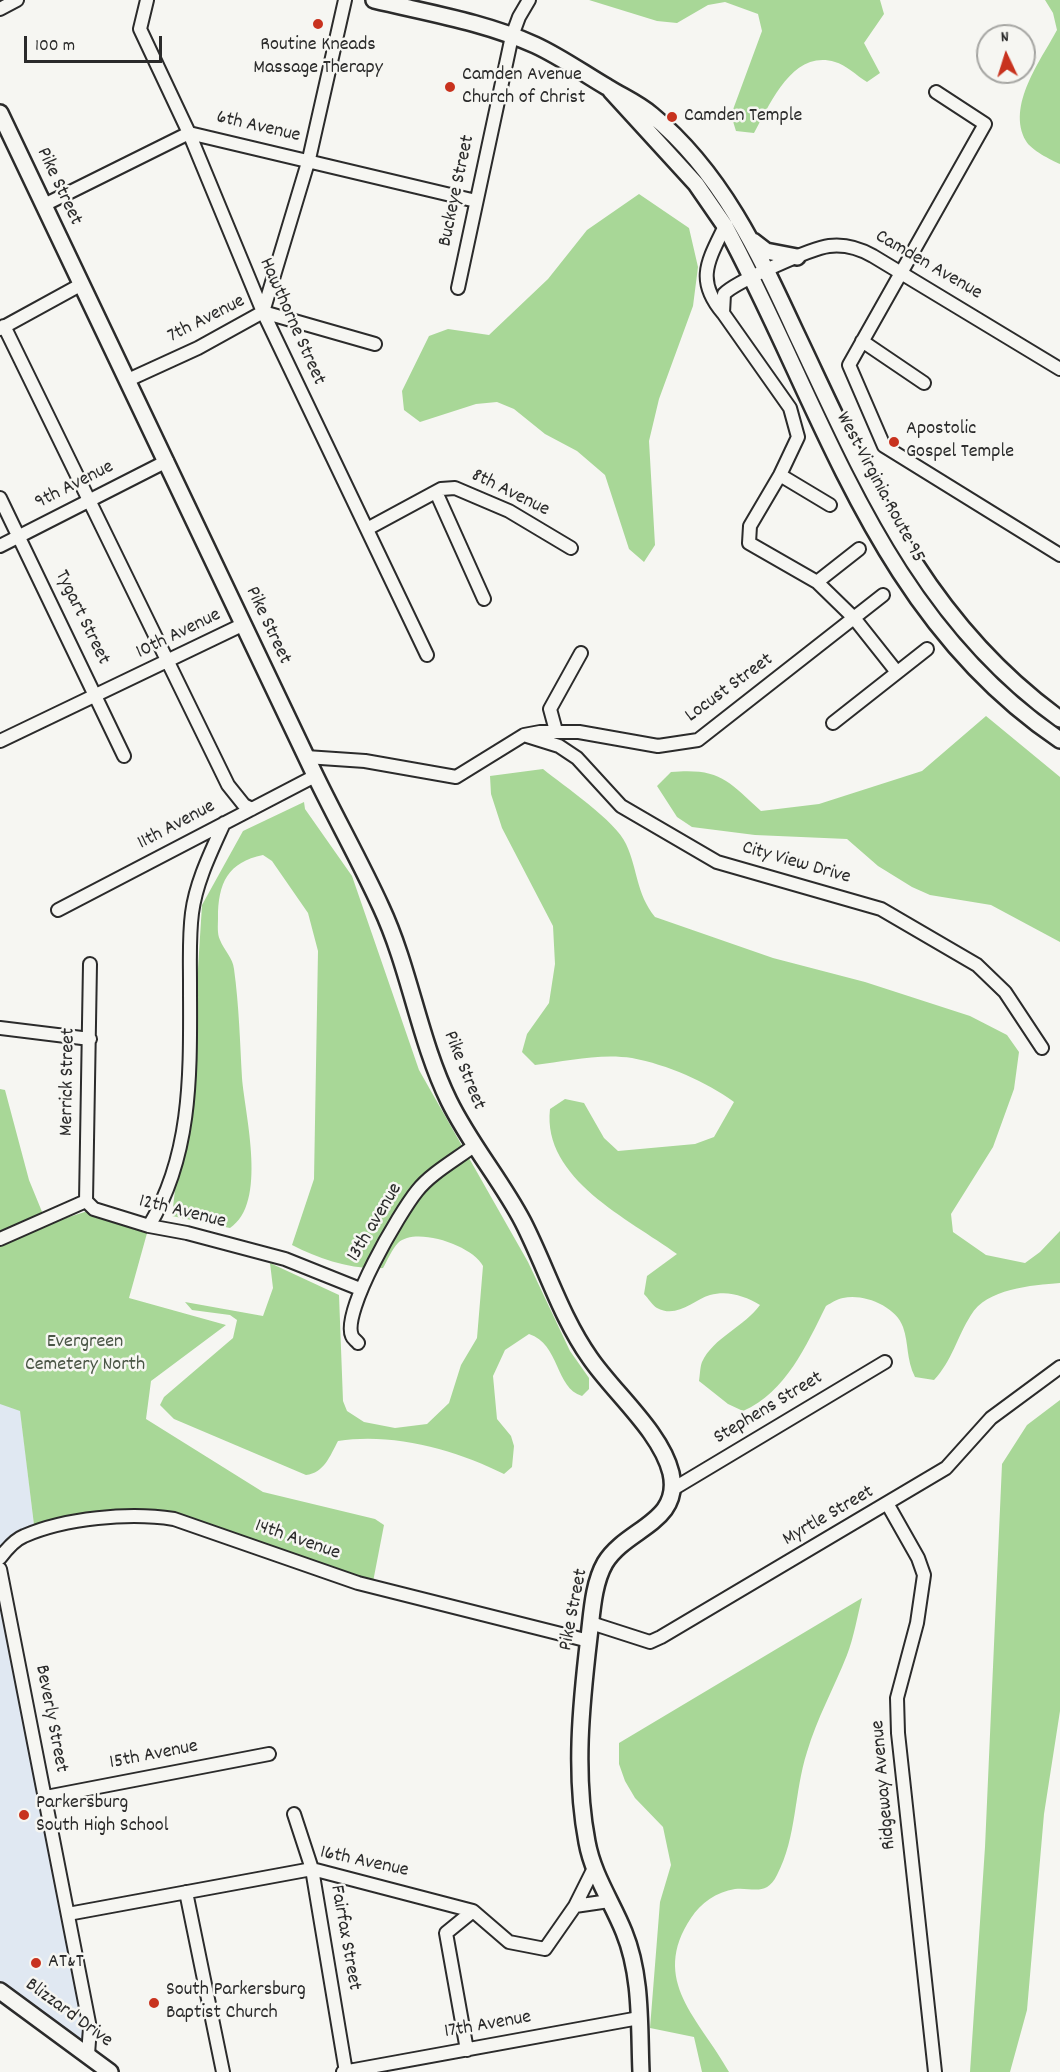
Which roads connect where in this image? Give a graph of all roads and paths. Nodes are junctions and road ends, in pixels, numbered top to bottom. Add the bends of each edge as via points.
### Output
1 (17, 0) edge
2 (147, 0) edge
3 (345, 0) edge
4 (374, 0) edge
5 (529, 0) edge
6 (0, 9) edge
7 (512, 36) junction
8 (609, 88) junction
9 (936, 92) dead end
10 (0, 113) edge
11 (189, 133) junction
12 (309, 159) junction
13 (476, 201) junction
14 (44, 205) junction
15 (725, 226) junction
16 (751, 240) junction
17 (797, 257) junction
18 (767, 271) junction
19 (902, 273) junction
20 (752, 278) junction
21 (82, 284) junction
22 (458, 288) dead end
23 (263, 312) junction
24 (723, 313) junction
25 (2, 327) edge
26 (862, 341) junction
27 (375, 344) dead end
28 (1060, 369) edge
29 (128, 380) junction
30 (924, 383) dead end
31 (167, 461) junction
32 (780, 475) junction
33 (436, 492) junction
34 (0, 498) edge
35 (89, 501) junction
36 (830, 505) dead end
37 (367, 529) junction
38 (18, 536) junction
39 (0, 546) edge
40 (571, 548) dead end
41 (859, 549) dead end
42 (1060, 555) edge
43 (817, 582) junction
44 (883, 595) dead end
45 (484, 599) dead end
46 (854, 618) junction
47 (244, 624) junction
48 (927, 649) dead end
49 (581, 653) dead end
50 (427, 655) dead end
51 (170, 662) junction
52 (896, 671) junction
53 (97, 695) junction
54 (1060, 719) edge
55 (833, 723) dead end
56 (556, 731) junction
57 (524, 735) junction
58 (1060, 740) edge
59 (0, 741) edge
60 (124, 756) dead end
61 (306, 757) junction
62 (315, 776) junction
63 (252, 809) junction
64 (224, 823) junction
65 (58, 910) dead end
66 (90, 964) dead end
67 (0, 1028) edge
68 (90, 1039) junction
69 (1042, 1048) dead end
70 (475, 1145) junction
71 (86, 1201) junction
72 (149, 1226) junction
73 (0, 1239) edge
74 (360, 1289) junction
75 (358, 1343) dead end
76 (885, 1362) dead end
77 (1060, 1367) edge
78 (673, 1489) junction
79 (888, 1505) junction
80 (0, 1557) edge
81 (0, 1569) edge
82 (591, 1623) junction
83 (589, 1641) junction
84 (269, 1754) dead end
85 (46, 1797) junction
86 (294, 1814) dead end
87 (594, 1868) junction
88 (312, 1869) junction
89 (186, 1892) junction
90 (609, 1901) junction
91 (575, 1906) junction
92 (473, 1911) junction
93 (68, 1914) junction
94 (0, 1991) edge
95 (639, 2018) junction
96 (467, 2050) junction
97 (88, 2054) junction
98 (110, 2072) edge
99 (223, 2072) edge
100 (345, 2072) edge
101 (642, 2072) edge
102 (935, 2072) edge

1 - 6 street
2 - 11 street, Hawthorne Street via 140,29
3 - 12 street
4 - 7 main road
5 - 7 street, Buckeye Street
7 - 8 main road via 575,65
7 - 13 street, Buckeye Street
8 - 15 main road via 696,184
8 - 16 main road via 650,113 685,146 726,197
9 - 19 street via 985,124
10 - 14 main road, Pike Street
11 - 12 street, 6th Avenue
11 - 14 street, 6th Avenue
11 - 23 street, Hawthorne Street
12 - 13 street, 6th Avenue
12 - 23 street
13 - 22 street, Buckeye Street
14 - 21 main road, Pike Street
15 - 20 main road
15 - 24 street via 706,273 709,297
16 - 17 main road via 766,251
16 - 18 main road
17 - 18 street, Camden Avenue
17 - 19 street, Camden Avenue via 824,247 850,247
18 - 20 street, Camden Avenue
18 - 54 main road, West Virginia Route 95 via 876,498 910,559 972,640 1011,680
19 - 26 street
19 - 28 street, Camden Avenue
20 - 24 street, Camden Avenue via 724,294
20 - 58 main road, West Virginia Route 95 via 864,512 905,583 938,627 987,680
21 - 25 street
21 - 29 main road, Pike Street
23 - 27 street, 7th Avenue
23 - 29 street, 7th Avenue
23 - 37 street, Hawthorne Street
24 - 32 street via 790,408 798,437
25 - 35 street
26 - 30 street
26 - 42 street via 849,364 884,446
29 - 31 main road, Pike Street
31 - 35 street, 9th Avenue
31 - 47 main road, Pike Street
32 - 36 street
32 - 43 street via 750,526 749,543
33 - 37 street, 8th Avenue
33 - 40 street, 8th Avenue via 455,488 509,511
33 - 45 street
34 - 38 street, Tygart Street
35 - 38 street, 9th Avenue
35 - 51 street
37 - 50 street, Hawthorne Street
38 - 39 street, 9th Avenue
38 - 53 street, Tygart Street
41 - 43 street
43 - 46 street
44 - 46 street, Locust Street
46 - 52 street
46 - 56 street, Locust Street via 698,740 658,746
47 - 51 street, 10th Avenue
47 - 61 main road, Pike Street
48 - 52 street
49 - 56 street via 550,709
51 - 53 street, 10th Avenue
51 - 63 street via 228,785 244,806
52 - 55 street
53 - 59 street, 10th Avenue
53 - 60 street, Tygart Street
56 - 57 street, Locust Street
57 - 61 street via 456,777 365,761
57 - 69 street, City View Drive via 559,746 577,758 621,806 717,862 881,909 977,965 1005,992
61 - 62 main road, Pike Street
62 - 63 street, 11th Avenue
62 - 70 main road, Pike Street via 394,934 445,1094
63 - 64 street, 11th Avenue
64 - 65 street, 11th Avenue
64 - 72 street via 207,858 192,913 189,1097 179,1159
66 - 68 street, Merrick Street
67 - 68 street
68 - 71 street, Merrick Street
70 - 74 street, 13th avenue via 418,1189
70 - 78 main road, Pike Street via 520,1216 590,1359 662,1451
71 - 72 street, 12th Avenue via 94,1209
71 - 73 street
72 - 74 street, 12th Avenue via 285,1259
74 - 75 street, 13th avenue via 350,1323 351,1335
76 - 78 street, Stephens Street
77 - 79 street, Myrtle Street via 991,1418 946,1468
78 - 82 main road, Pike Street via 670,1504 662,1514 625,1541 603,1567
79 - 82 street, Myrtle Street via 650,1642
79 - 102 street, Ridgeway Avenue via 924,1575 917,1623 897,1698
80 - 83 street, 14th Avenue via 22,1536 68,1523 148,1515 174,1519 358,1583
81 - 85 street, Beverly Street
82 - 83 main road, Pike Street
83 - 87 main road, Pike Street via 580,1756 583,1815
84 - 85 street, 15th Avenue
85 - 93 street, Beverly Street
86 - 88 street, Fairfax Street
87 - 90 main road, Pike Street
87 - 91 street, 16th Avenue
88 - 89 street, 16th Avenue
88 - 92 street, 16th Avenue
88 - 100 street, Fairfax Street
89 - 93 street, 16th Avenue
89 - 99 street
90 - 91 street
90 - 95 main road, Pike Street via 631,1952
91 - 92 street, 16th Avenue via 545,1949 509,1942
92 - 96 street via 446,1933
93 - 97 street, Beverly Street via 90,2028
94 - 97 main road, Blizzard Drive
95 - 96 street, 17th Avenue
95 - 101 main road, Pike Street
96 - 100 street, 17th Avenue
97 - 98 main road, Blizzard Drive

